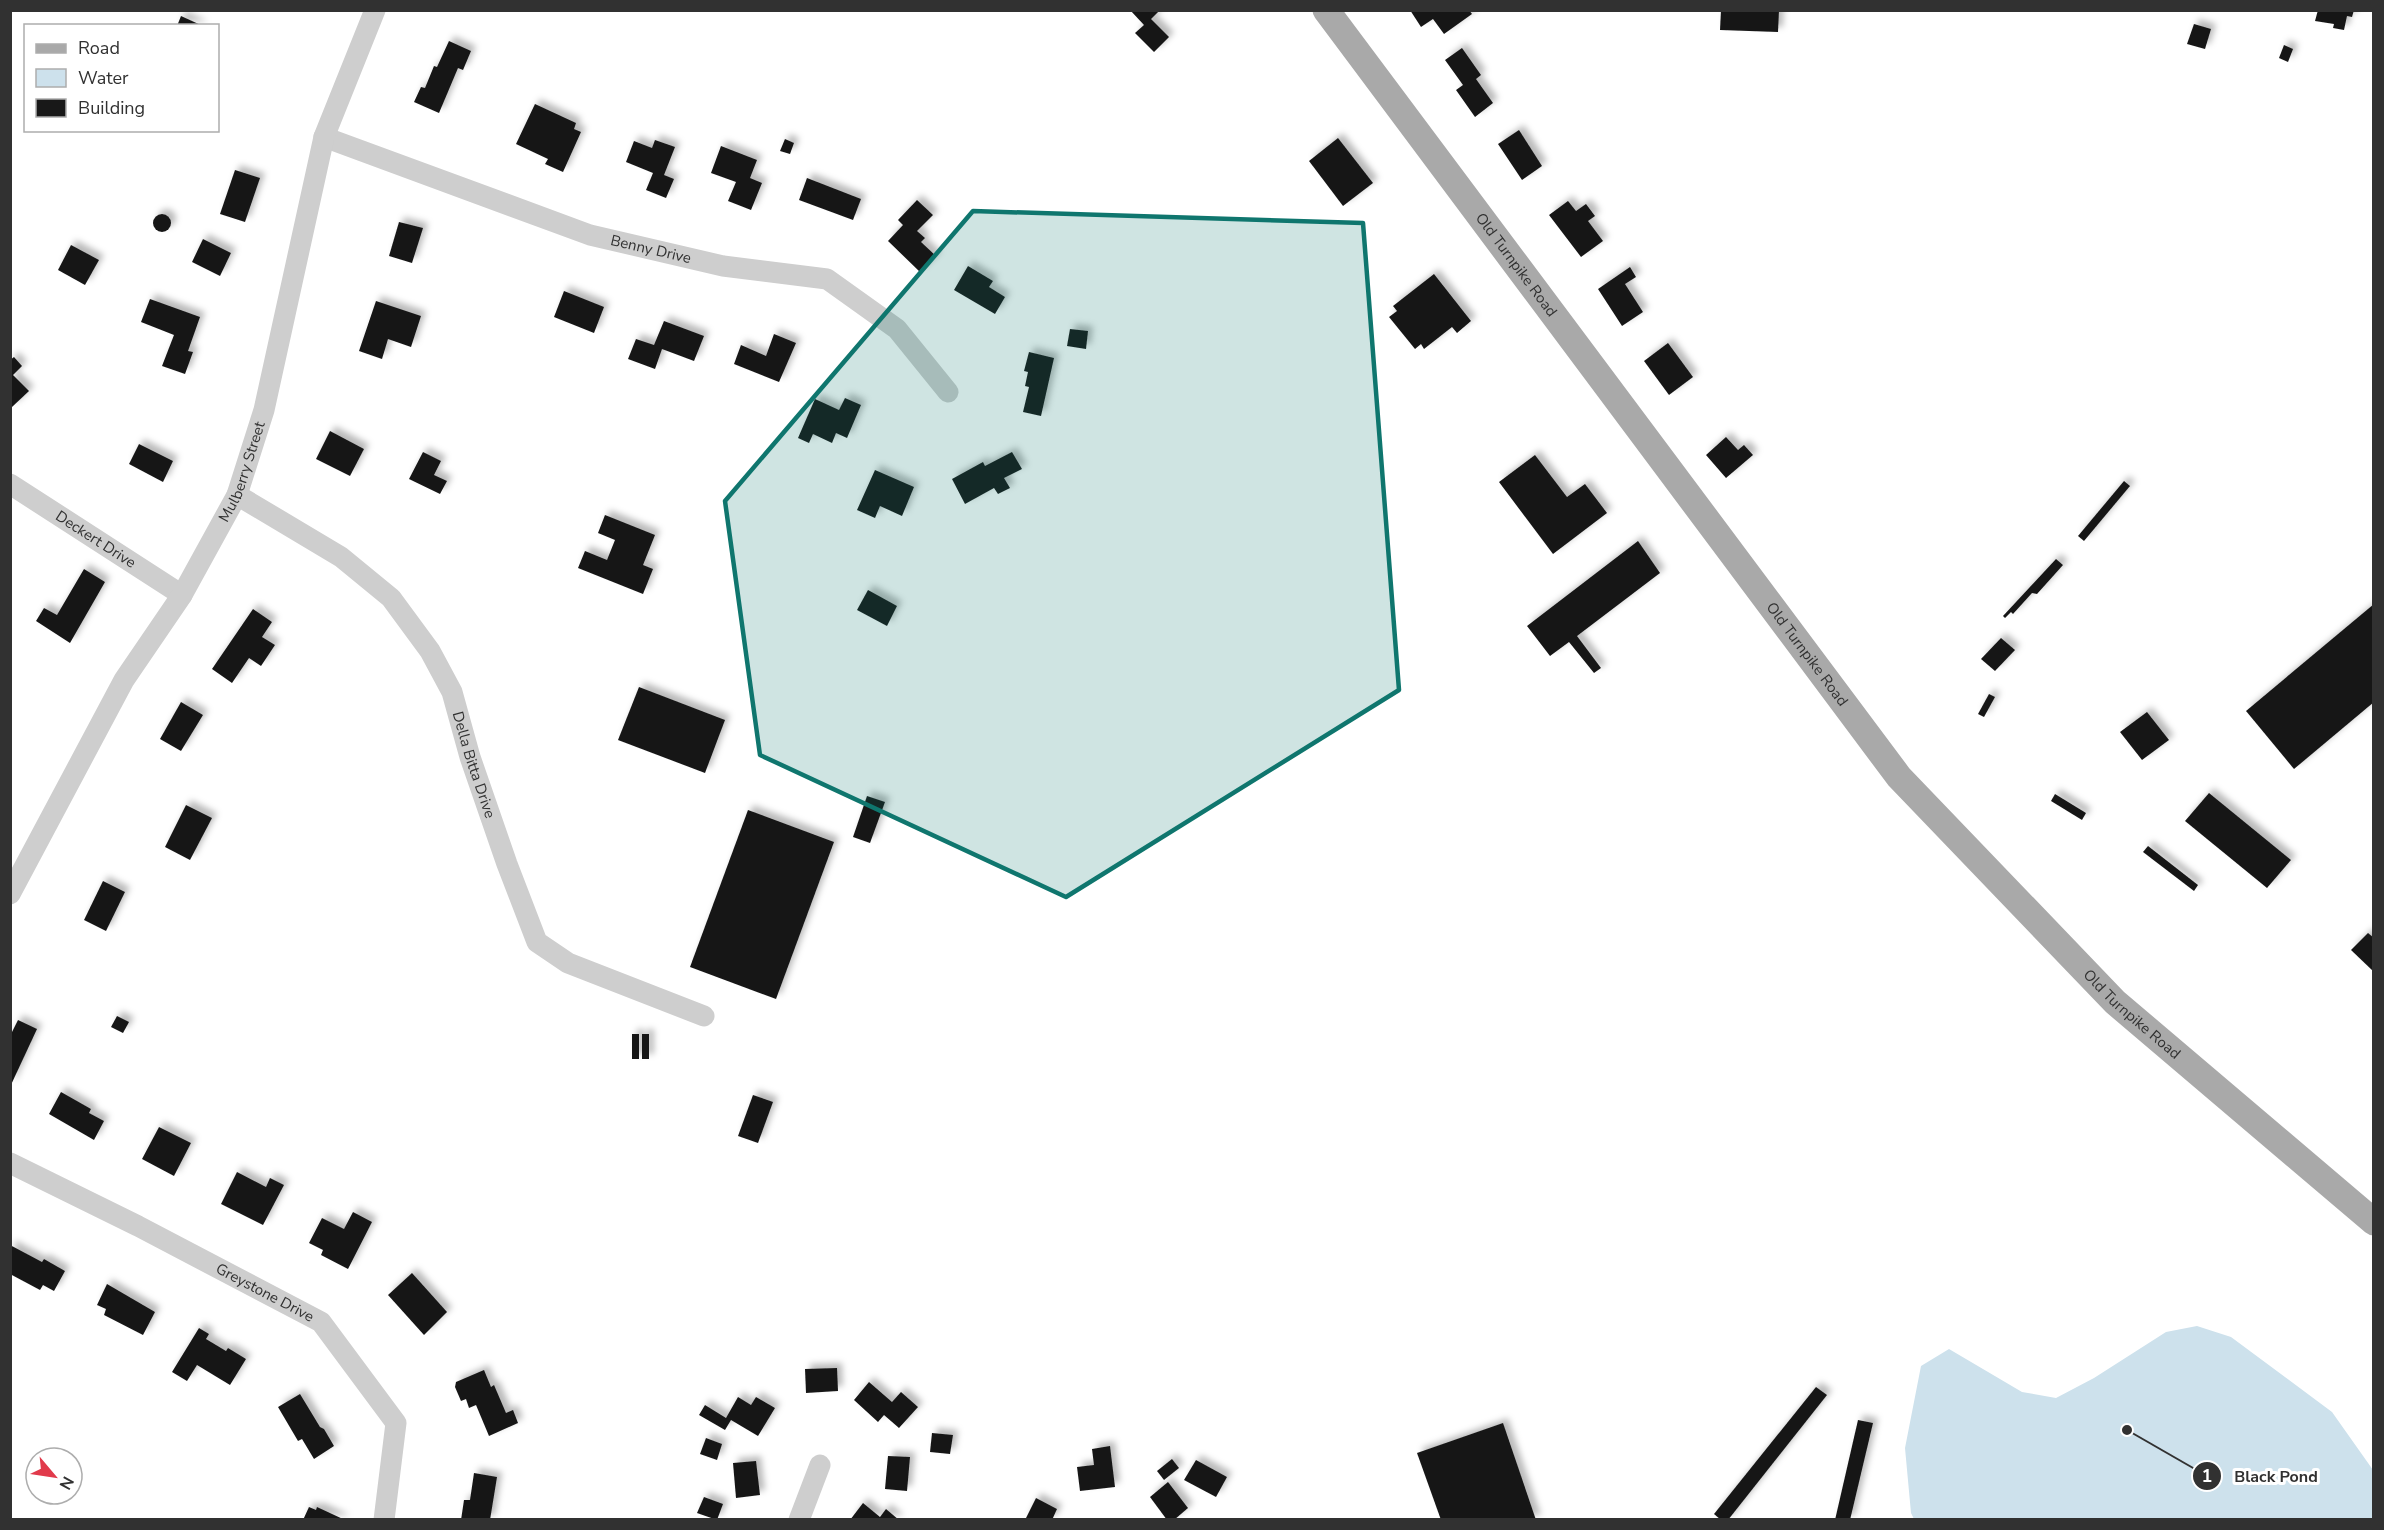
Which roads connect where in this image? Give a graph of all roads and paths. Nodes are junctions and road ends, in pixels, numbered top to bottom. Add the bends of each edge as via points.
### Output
1 (375, 10) edge
2 (1326, 10) edge
3 (324, 137) junction
4 (948, 392) dead end
5 (10, 484) edge
6 (237, 495) junction
7 (182, 596) junction
8 (10, 894) edge
9 (705, 1016) dead end
10 (10, 1162) edge
11 (2373, 1222) edge
12 (820, 1465) dead end
13 (384, 1520) edge
14 (799, 1520) edge

1 - 3 street, Mulberry Street
2 - 11 main road, Old Turnpike Road via 1899,777 2115,1002
3 - 4 street, Benny Drive via 590,235 723,266 827,279 897,330
3 - 6 street, Mulberry Street via 264,410
5 - 7 street, Deckert Drive
6 - 7 street, Mulberry Street
6 - 9 street, Della Bitta Drive via 341,557 391,598 429,651 452,692 470,758 537,942 568,963
7 - 8 street, Mulberry Street via 123,680
10 - 13 street, Greystone Drive via 321,1322 396,1423
12 - 14 street

